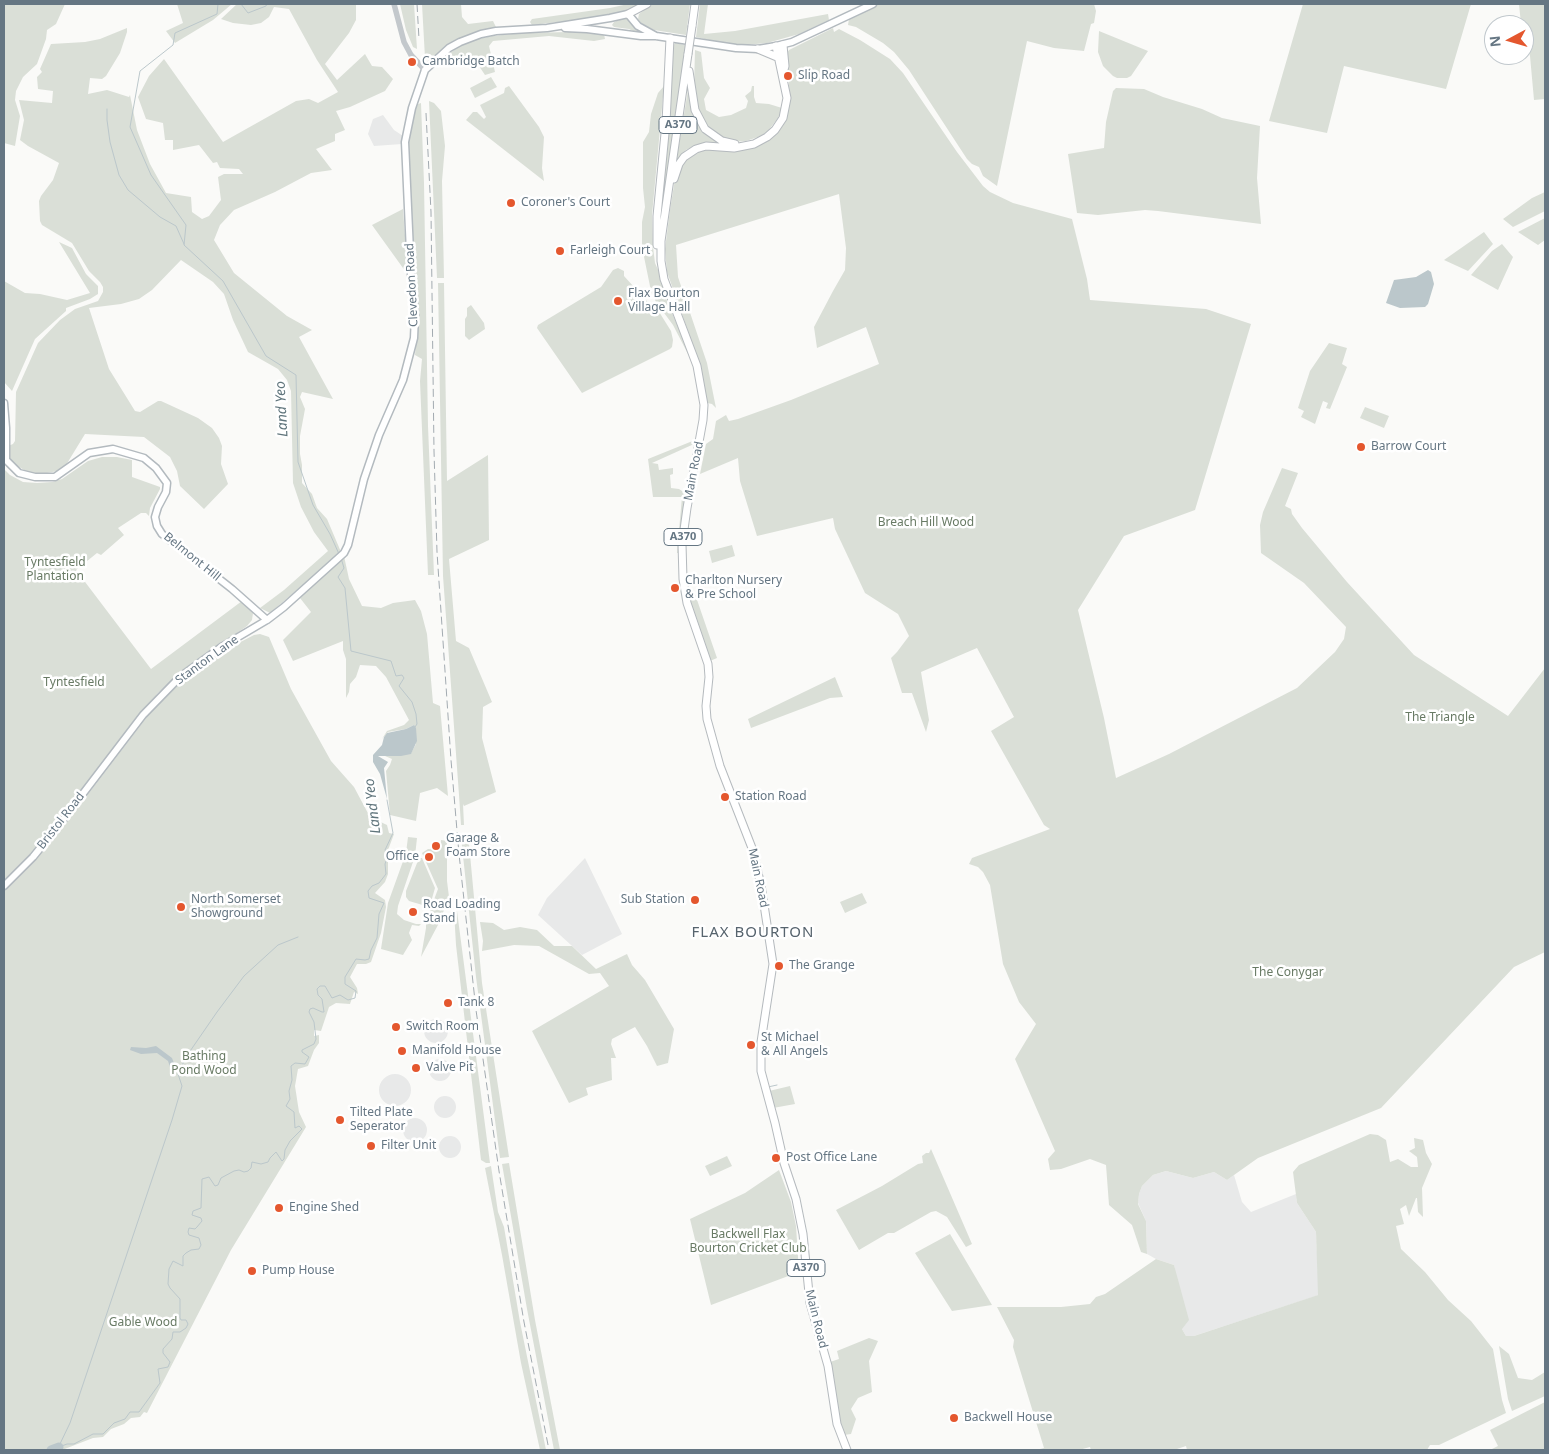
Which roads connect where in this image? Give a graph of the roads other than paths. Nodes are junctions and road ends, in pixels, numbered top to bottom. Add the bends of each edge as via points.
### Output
1 (394, 4) edge
2 (647, 4) edge
3 (695, 4) edge
4 (873, 4) edge
5 (628, 14) junction
6 (610, 18) junction
7 (547, 28) junction
8 (641, 36) junction
9 (656, 36) junction
10 (670, 38) junction
11 (780, 46) junction
12 (758, 49) junction
13 (688, 54) junction
14 (777, 57) junction
15 (425, 70) junction
16 (783, 74) junction
17 (745, 146) junction
18 (668, 196) junction
19 (661, 261) junction
20 (4, 403) edge
21 (267, 620) junction
22 (115, 753) joint
23 (4, 886) edge
24 (847, 1450) edge

1 - 15 street via 404,42
2 - 5 main road
3 - 13 main road, A370, bridge
4 - 11 main road, Clevedon Road
5 - 6 main road, Clevedon Road
5 - 9 main road, Clevedon Road via 638,26
6 - 7 main road, Clevedon Road
6 - 8 main road, Clevedon Road via 608,26 611,28
7 - 8 main road, Clevedon Road
7 - 15 main road, Clevedon Road via 481,34 449,48
8 - 9 main road, Clevedon Road
9 - 10 main road, Clevedon Road
10 - 12 main road, Clevedon Road
10 - 19 main road via 657,216 657,245
11 - 12 main road, Clevedon Road
11 - 14 main road
11 - 16 main road
12 - 14 main road
13 - 17 main road via 692,97 705,129 722,141
13 - 18 main road, A370
14 - 16 main road
15 - 21 main road, Clevedon Road via 407,128 405,156 415,315 414,338 403,380 364,479 348,545 340,557
16 - 17 main road via 787,98 782,118 767,137
17 - 18 main road via 706,146 691,152 679,164
18 - 19 main road, A370
19 - 24 main road, Main Road / A370 via 664,279 697,366 703,394 703,420 682,544 683,579 687,603 708,664 707,720 761,882 773,964 761,1042 761,1071 798,1208 810,1302 828,1366 833,1408
20 - 21 main road, Belmont Hill via 6,460 19,473 55,477 89,453 113,449 144,458 167,483 155,517 162,534
21 - 22 main road, Stanton Lane via 180,677 143,715
22 - 23 main road, Bristol Road via 38,851

